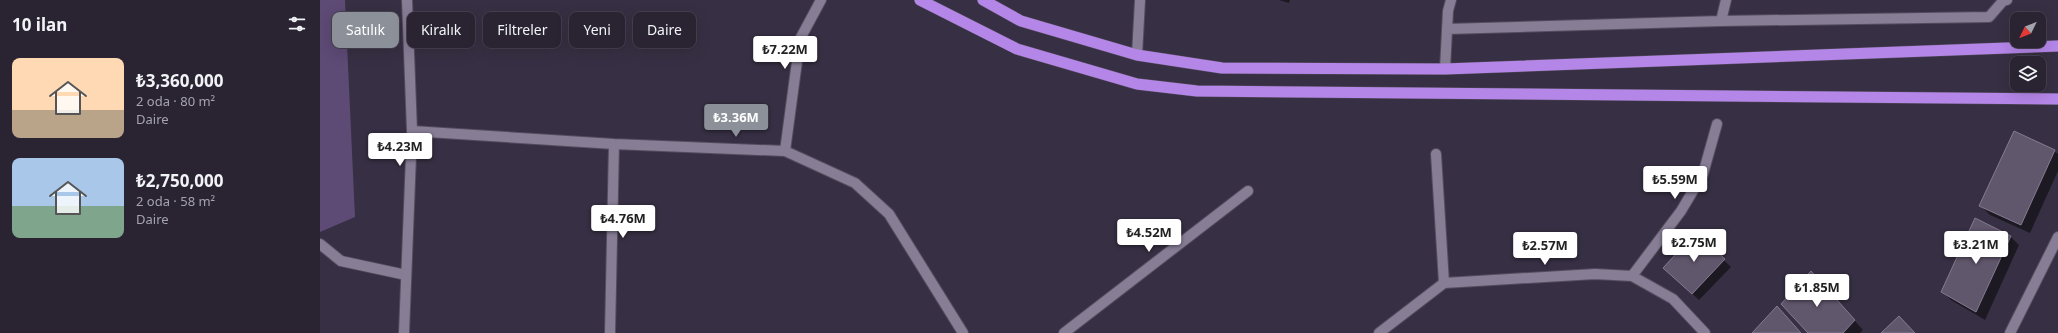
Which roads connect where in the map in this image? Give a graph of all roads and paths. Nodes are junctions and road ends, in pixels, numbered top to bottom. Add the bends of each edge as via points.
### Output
1 (407, 0) edge
2 (821, 0) edge
3 (920, 0) edge
4 (983, 0) edge
5 (1140, 0) edge
6 (1451, 0) edge
7 (1726, 0) edge
8 (2007, 0) edge
9 (1721, 21) junction
10 (1447, 29) junction
11 (2058, 46) edge
12 (1137, 55) junction
13 (1445, 69) junction
14 (2058, 99) edge
15 (1717, 124) dead end
16 (412, 131) junction
17 (614, 144) junction
18 (786, 151) junction
19 (1436, 154) dead end
20 (1248, 191) dead end
21 (2058, 237) edge
22 (320, 244) edge
23 (406, 275) junction
24 (1632, 276) junction
25 (1444, 283) junction
26 (404, 333) edge
27 (610, 333) edge
28 (963, 333) edge
29 (1064, 333) edge
30 (1379, 333) edge
31 (1705, 333) edge
32 (2010, 333) edge

1 - 16 street
2 - 18 street via 800,39
3 - 14 highway via 1017,49 1137,84 1197,91
4 - 12 highway via 1021,21
5 - 12 street
6 - 10 street
7 - 9 street
8 - 9 street via 1989,16
9 - 10 street
10 - 13 street
11 - 13 highway
12 - 13 highway via 1222,68
15 - 24 street via 1702,174 1681,211
16 - 17 street
16 - 23 street
17 - 18 street
17 - 27 street
18 - 28 street via 855,183 889,214
19 - 25 street
20 - 29 street
21 - 32 street
22 - 23 street via 341,261
23 - 26 street
24 - 25 street via 1595,274
24 - 31 street via 1673,299
25 - 30 street

